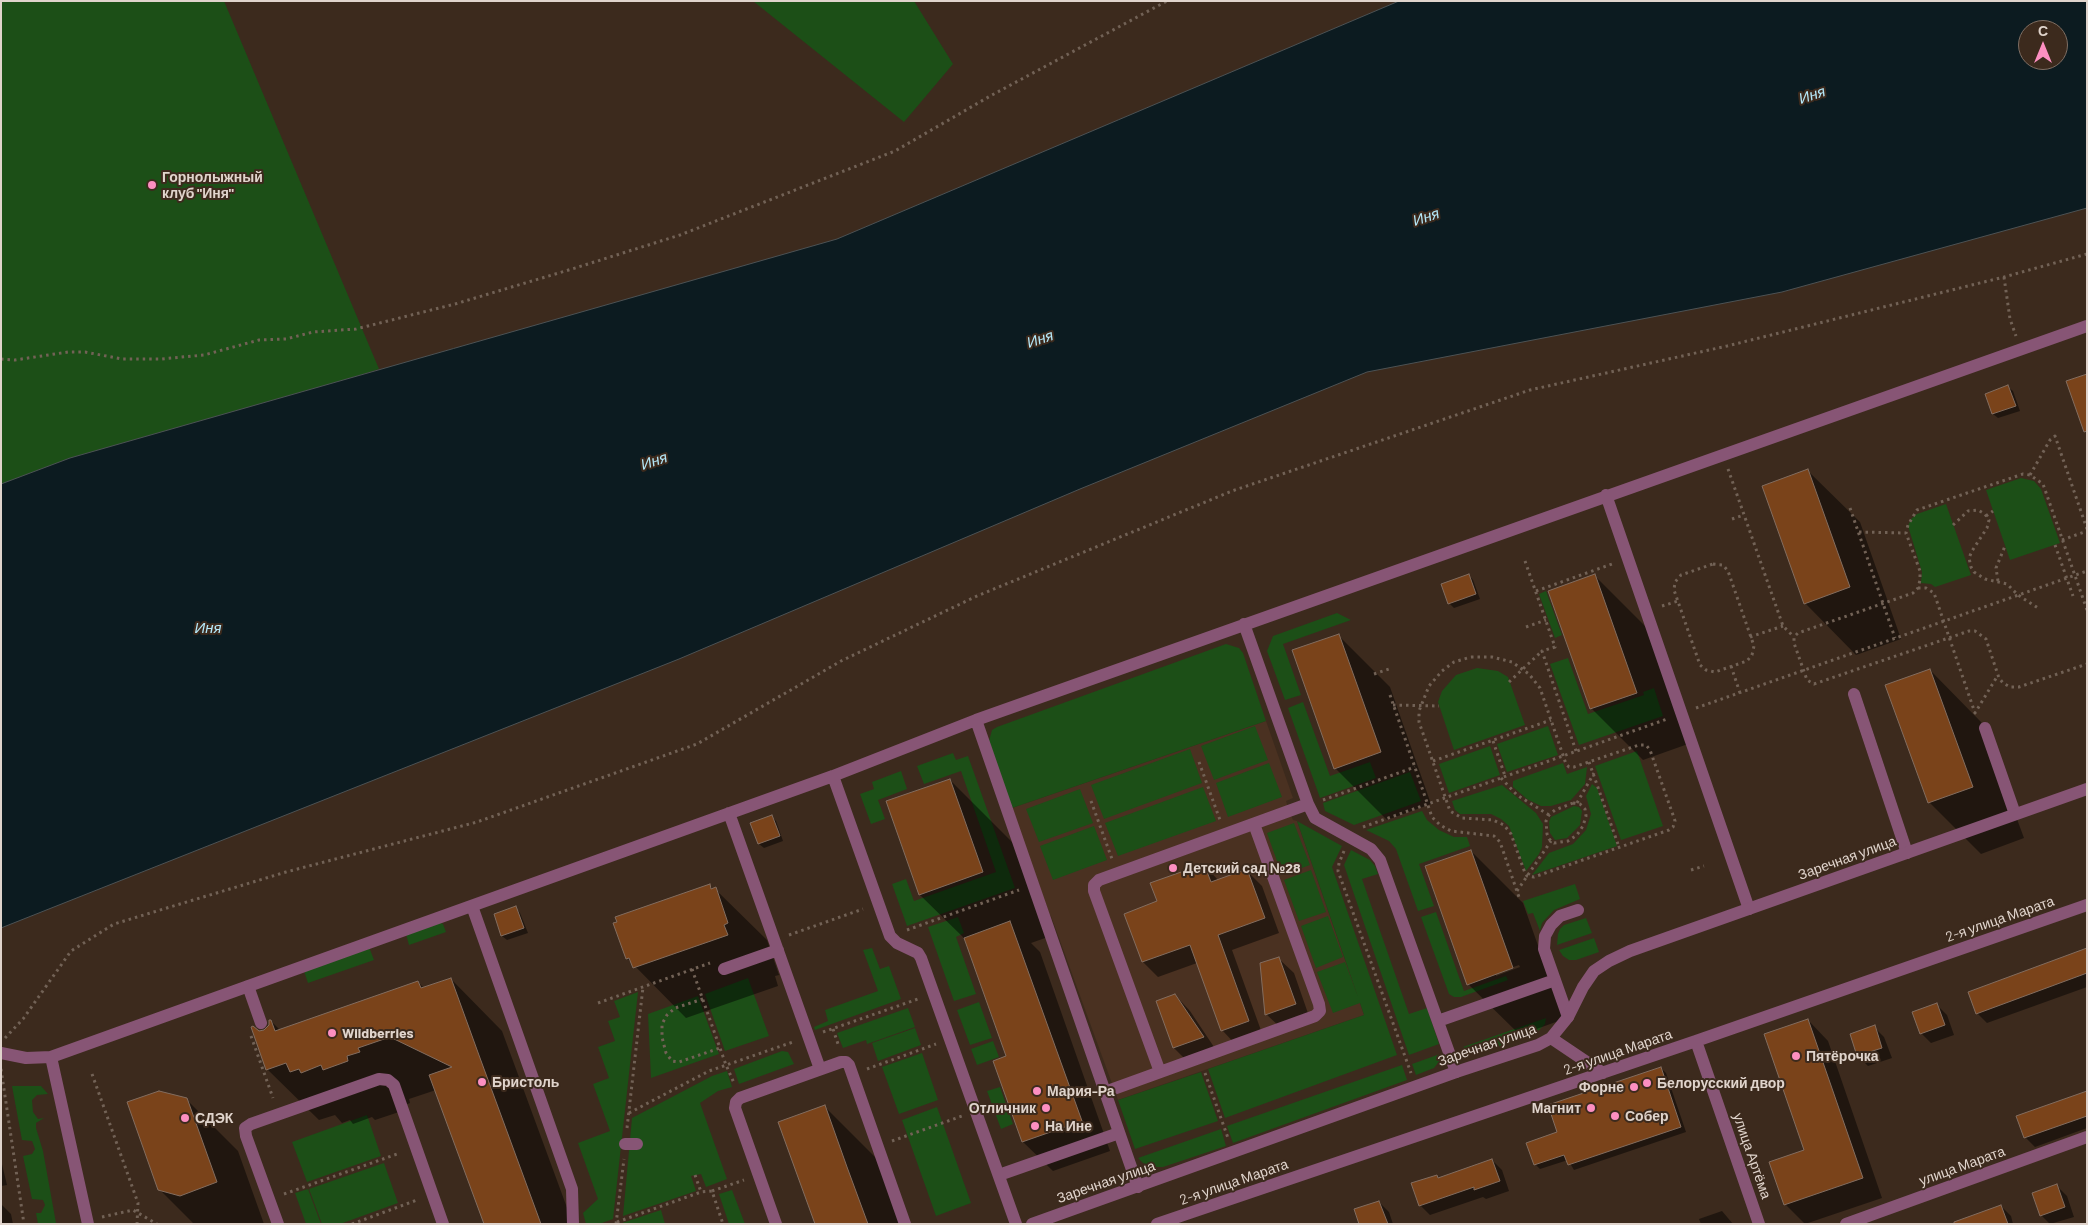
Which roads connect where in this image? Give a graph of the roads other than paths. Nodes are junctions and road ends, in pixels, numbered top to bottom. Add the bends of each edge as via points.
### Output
1 (2087, 326) edge
2 (1606, 496) junction
3 (1244, 624) junction
4 (1854, 694) dead end
5 (976, 720) junction
6 (1985, 728) dead end
7 (833, 776) junction
8 (2087, 789) edge
9 (1308, 804) junction
10 (729, 813) junction
11 (2015, 814) junction
12 (1254, 824) junction
13 (1907, 853) junction
14 (2087, 905) edge
15 (472, 906) junction
16 (1749, 909) junction
17 (1578, 910) dead end
18 (778, 950) junction
19 (724, 969) dead end
20 (1555, 980) junction
21 (248, 986) junction
22 (1568, 1017) junction
23 (1438, 1021) junction
24 (261, 1023) dead end
25 (1551, 1038) junction
26 (1696, 1041) junction
27 (1, 1053) edge
28 (51, 1057) junction
29 (820, 1069) junction
30 (1160, 1072) junction
31 (1456, 1072) junction
32 (1603, 1073) junction
33 (1105, 1092) junction
34 (1119, 1133) junction
35 (2087, 1137) edge
36 (999, 1175) junction
37 (1138, 1187) junction
38 (87, 1222) edge
39 (1040, 1222) edge
40 (276, 1223) edge
41 (444, 1224) edge
42 (573, 1224) edge
43 (776, 1224) edge
44 (905, 1224) edge
45 (1016, 1224) edge
46 (1157, 1224) edge
47 (1760, 1224) edge
48 (1846, 1224) edge

1 - 2 street
2 - 3 street
2 - 16 street
3 - 5 street
3 - 9 street
4 - 13 street
5 - 7 street
5 - 33 street
6 - 11 street
7 - 10 street
7 - 36 street via 890,936 918,953
8 - 11 street, Заречная улица
9 - 12 street
9 - 23 street via 1315,818 1322,823 1377,853
10 - 15 street
10 - 18 street
11 - 13 street, Заречная улица
12 - 30 street via 1320,1011 1315,1016
12 - 30 street via 1099,880 1094,885
13 - 16 street, Заречная улица
14 - 26 street, 2-я улица Марата
15 - 21 street
15 - 42 street via 572,1189
16 - 22 street, Заречная улица via 1609,961 1594,971
17 - 20 street via 1560,916 1550,925 1545,936 1544,949
18 - 19 street
18 - 29 street
20 - 22 street
20 - 23 street
21 - 24 street
21 - 28 street
22 - 25 street, Заречная улица
23 - 31 street
25 - 31 street, Заречная улица
25 - 32 street
26 - 32 street, 2-я улица Марата
26 - 47 street, улица Артёма
27 - 28 street via 26,1058
28 - 38 street
29 - 43 street via 736,1102 735,1108
29 - 44 street via 846,1062
30 - 33 street
31 - 37 street, Заречная улица
32 - 46 street, 2-я улица Марата
33 - 34 street
34 - 36 street
34 - 37 street
35 - 48 street, улица Марата
36 - 45 street
37 - 39 street, Заречная улица
40 - 41 street via 245,1128 379,1079 394,1085

